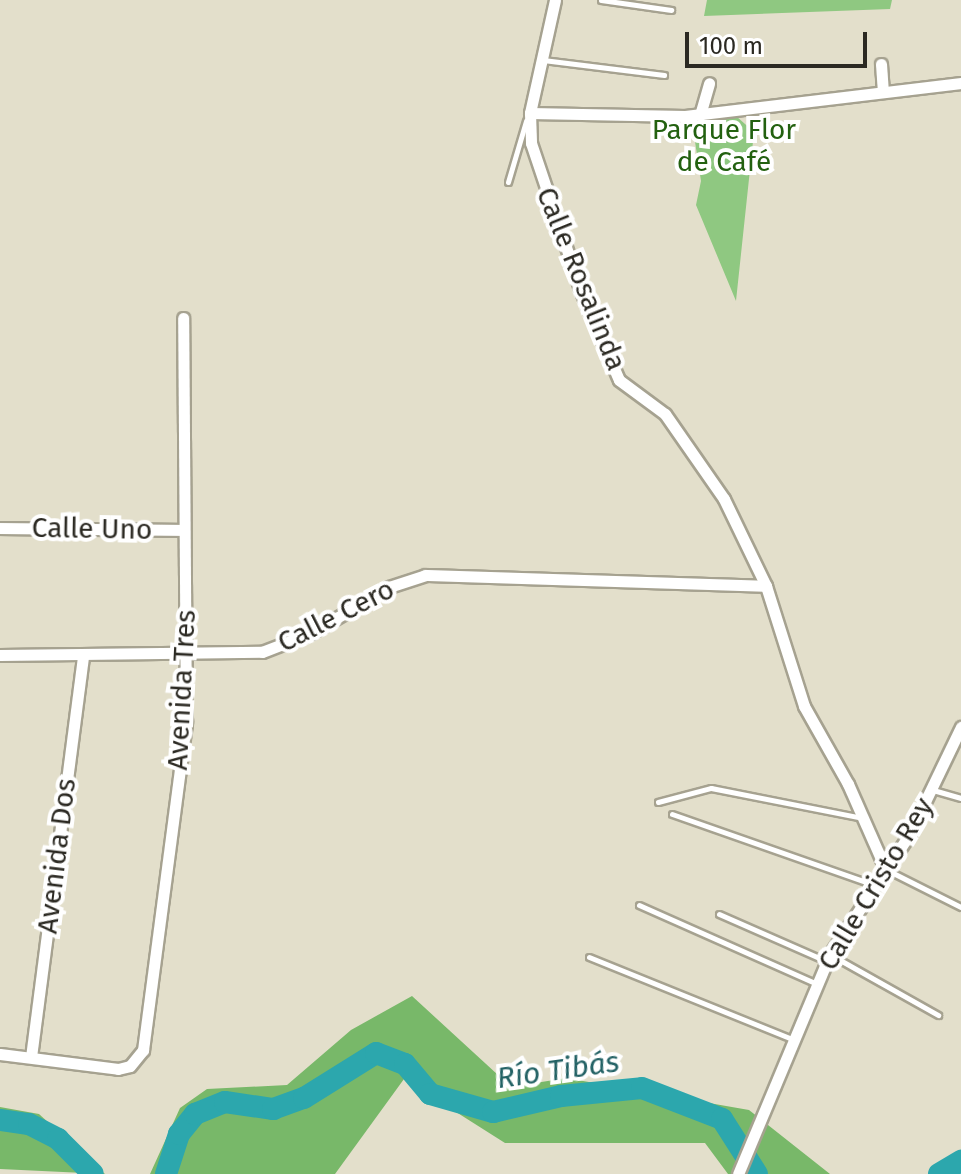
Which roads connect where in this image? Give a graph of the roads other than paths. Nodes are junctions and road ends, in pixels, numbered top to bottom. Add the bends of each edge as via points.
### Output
1 (555, 0) edge
2 (601, 0) edge
3 (671, 10) dead end
4 (542, 60) junction
5 (881, 64) dead end
6 (664, 75) dead end
7 (709, 83) dead end
8 (961, 83) edge
9 (883, 91) junction
10 (530, 113) junction
11 (700, 115) junction
12 (508, 182) dead end
13 (183, 318) dead end
14 (0, 528) edge
15 (184, 530) junction
16 (766, 586) junction
17 (0, 655) edge
18 (83, 655) junction
19 (189, 655) junction
20 (961, 727) edge
21 (933, 790) junction
22 (961, 798) edge
23 (658, 802) dead end
24 (672, 814) dead end
25 (863, 818) junction
26 (886, 870) junction
27 (876, 885) junction
28 (639, 905) dead end
29 (961, 907) edge
30 (719, 914) dead end
31 (589, 957) dead end
32 (828, 958) junction
33 (816, 984) junction
34 (938, 1015) dead end
35 (793, 1040) junction
36 (0, 1054) edge
37 (31, 1057) junction
38 (739, 1172) edge

1 - 4 street, Calle Rosalinda
2 - 3 lane
4 - 6 lane
4 - 10 street, Calle Rosalinda
5 - 9 street
7 - 11 street
8 - 9 street
9 - 11 street
10 - 11 street
10 - 12 lane
10 - 16 street, Calle Rosalinda via 531,143 547,199 619,380 665,414 681,434 724,499
13 - 15 street, Avenida Tres
14 - 15 street, Calle Uno
15 - 19 street, Avenida Tres
16 - 19 street, Calle Cero via 425,575 389,587 285,646
16 - 25 street, Calle Rosalinda via 804,706
17 - 18 street, Calle Cero
18 - 19 street, Calle Cero
18 - 37 street, Avenida Dos
19 - 37 street, Avenida Tres via 186,722 138,1058 118,1069
20 - 21 street, Calle Cristo Rey
21 - 22 lane
21 - 26 street, Calle Cristo Rey
23 - 25 lane via 711,788
24 - 27 lane
25 - 26 street, Calle Rosalinda
26 - 27 street, Calle Cristo Rey
26 - 29 lane
27 - 32 street, Calle Cristo Rey
28 - 33 lane
30 - 32 lane
31 - 35 lane
32 - 33 street, Calle Cristo Rey
32 - 34 lane
33 - 35 street, Calle Cristo Rey
35 - 38 street, Calle Cristo Rey
36 - 37 street

